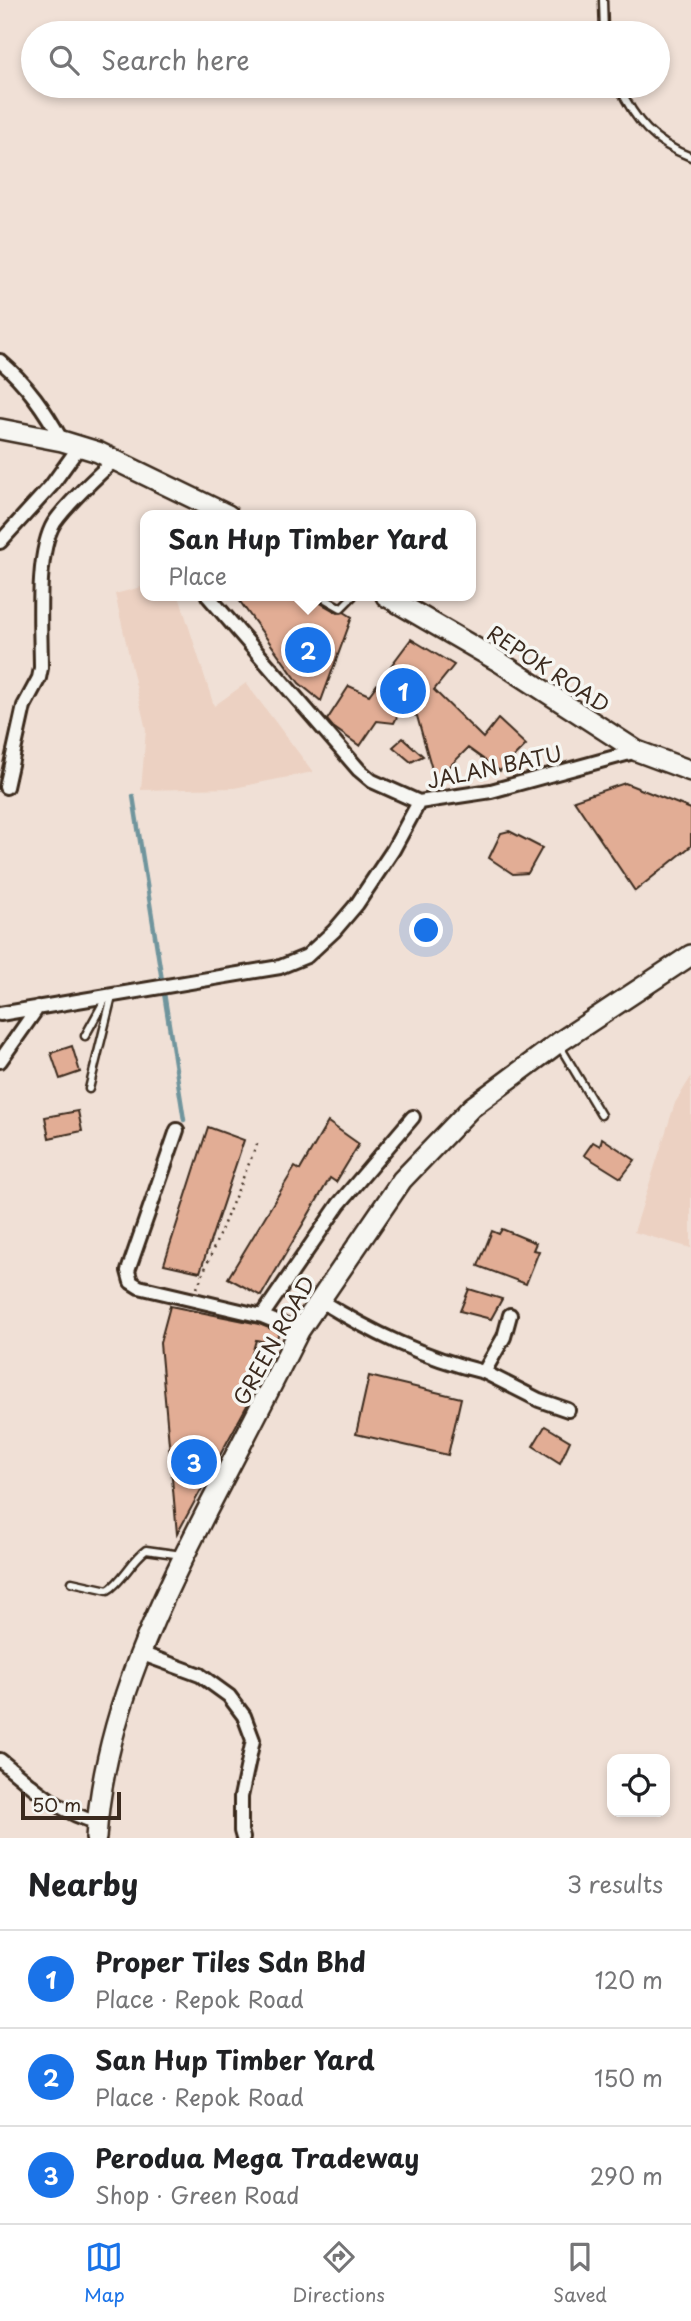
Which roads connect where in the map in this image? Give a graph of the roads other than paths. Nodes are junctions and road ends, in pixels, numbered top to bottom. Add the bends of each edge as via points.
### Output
1 (603, 0) edge
2 (604, 21) edge
3 (624, 98) edge
4 (691, 157) edge
5 (0, 361) edge
6 (0, 429) edge
7 (70, 444) junction
8 (114, 460) junction
9 (218, 510) edge
10 (0, 542) edge
11 (212, 601) edge
12 (329, 601) edge
13 (348, 601) edge
14 (395, 601) edge
15 (637, 751) junction
16 (691, 771) edge
17 (6, 787) dead end
18 (419, 802) junction
19 (691, 955) edge
20 (110, 996) junction
21 (38, 1007) junction
22 (0, 1014) edge
23 (85, 1036) dead end
24 (558, 1043) junction
25 (0, 1060) edge
26 (89, 1089) dead end
27 (601, 1115) dead end
28 (413, 1117) dead end
29 (177, 1130) dead end
30 (319, 1300) junction
31 (510, 1315) dead end
32 (262, 1316) junction
33 (299, 1331) junction
34 (484, 1372) junction
35 (568, 1410) dead end
36 (183, 1555) junction
37 (72, 1582) dead end
38 (140, 1653) junction
39 (0, 1760) edge
40 (96, 1830) edge
41 (243, 1838) edge

1 - 2 lane
3 - 4 lane via 640,125 663,144
5 - 7 street
6 - 7 main road
7 - 8 main road
7 - 10 street via 51,486
8 - 9 main road
8 - 17 street via 60,517 45,544 41,668 24,706
11 - 18 street via 359,770 372,781
12 - 13 lane via 341,608
14 - 15 main road, REPOK ROAD
15 - 16 main road, REPOK ROAD
15 - 18 street, JALAN BATU via 491,791
18 - 20 street, JALAN BATU via 357,904 307,956 281,967
19 - 24 main road, GREEN ROAD
20 - 21 street, JALAN BATU
20 - 23 lane
20 - 26 lane
21 - 22 street, JALAN BATU
21 - 25 street
24 - 27 lane
24 - 30 main road, GREEN ROAD via 472,1107 402,1180
28 - 32 street via 339,1204
29 - 32 street via 128,1271 131,1282
30 - 33 main road, GREEN ROAD
30 - 34 street via 366,1329
31 - 34 street via 504,1337
32 - 33 street
33 - 36 main road, GREEN ROAD
34 - 35 street
36 - 37 lane via 146,1550 108,1590
36 - 38 main road, GREEN ROAD
38 - 40 main road, GREEN ROAD via 111,1739
38 - 41 street via 200,1675 229,1696 244,1716 253,1740 241,1797
39 - 40 street

